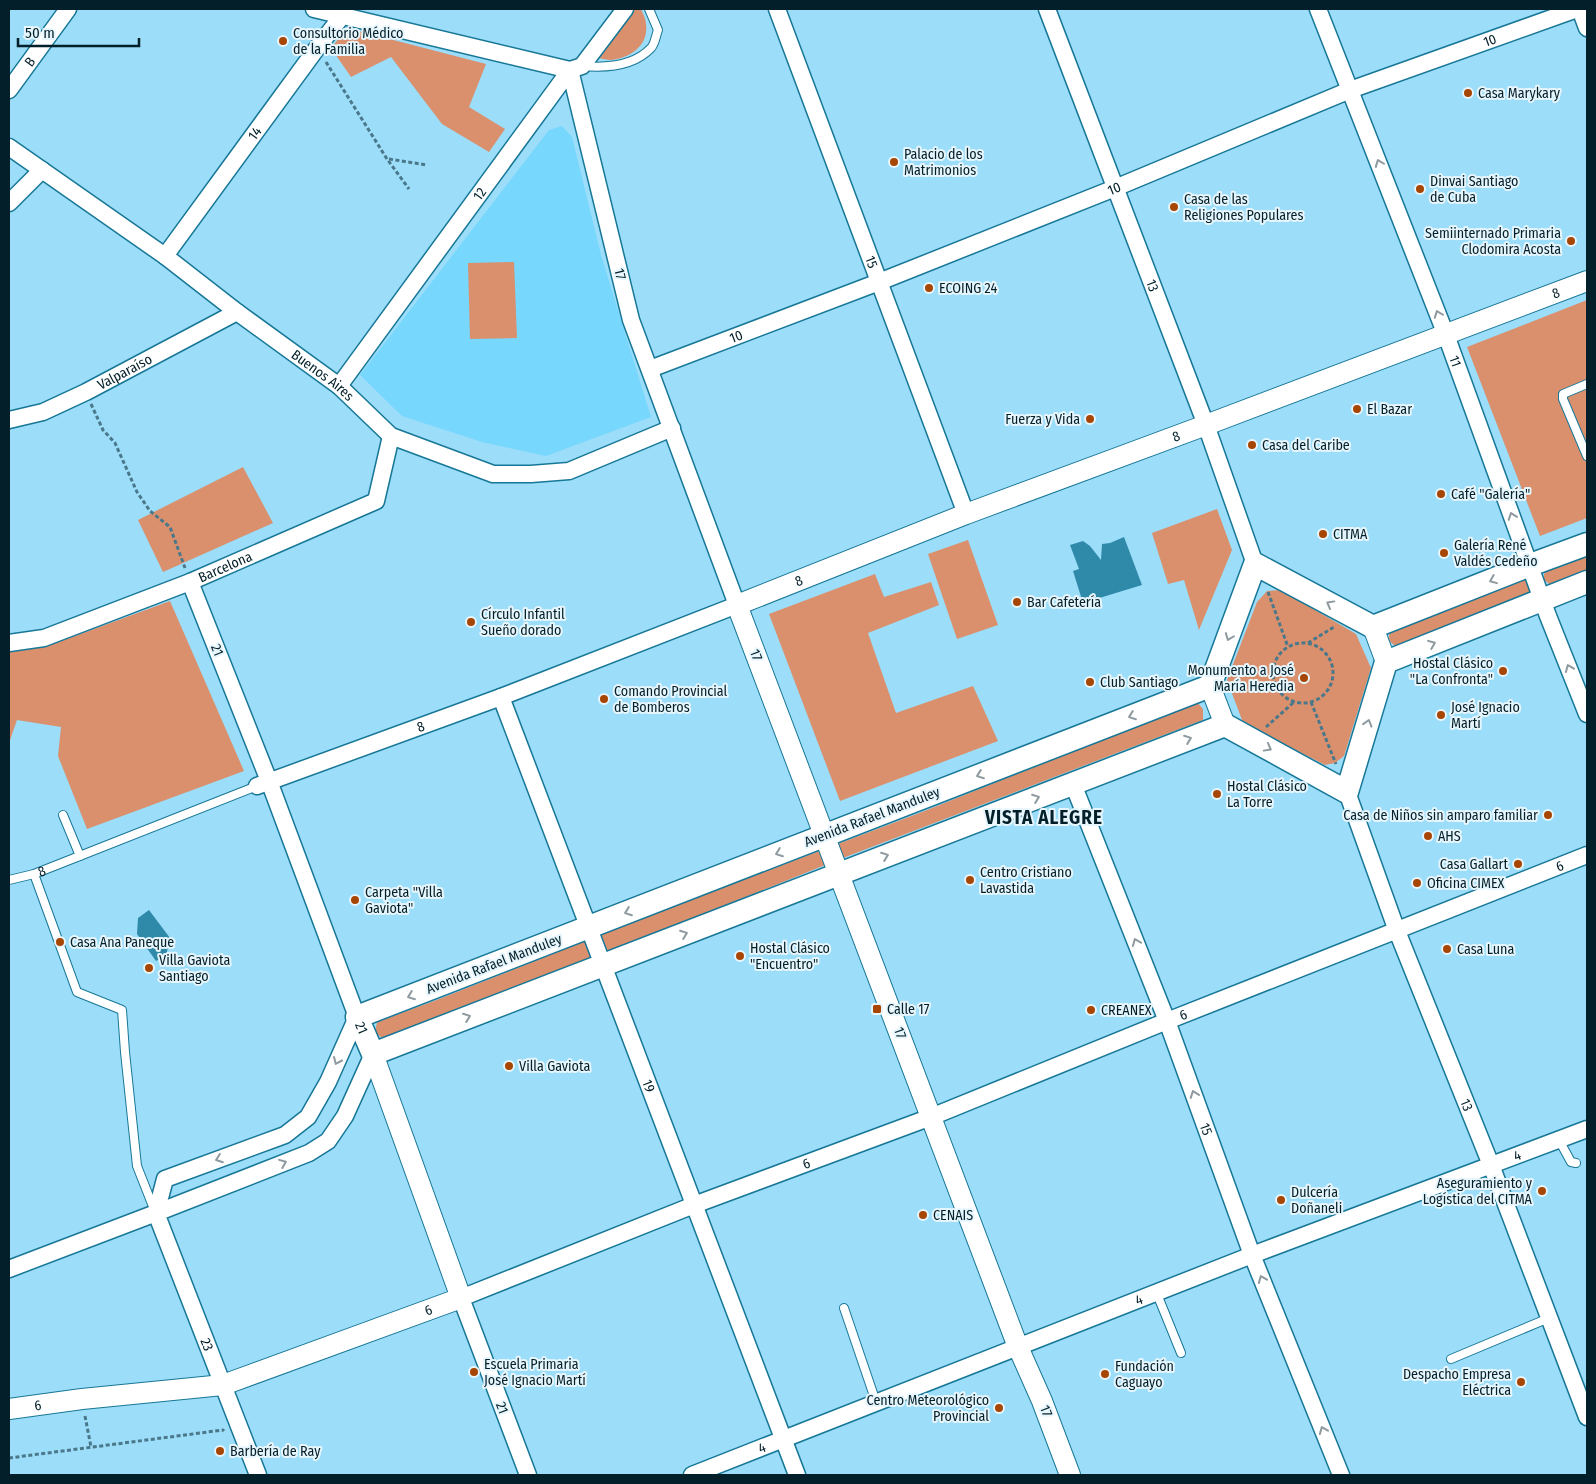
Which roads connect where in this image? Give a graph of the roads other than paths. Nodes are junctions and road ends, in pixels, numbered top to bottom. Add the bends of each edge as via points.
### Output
1 (68, 9) edge
2 (314, 9) edge
3 (625, 9) edge
4 (649, 9) edge
5 (778, 9) edge
6 (1047, 9) edge
7 (1318, 9) edge
8 (1578, 9) edge
9 (343, 12) edge
10 (1587, 28) edge
11 (576, 68) junction
12 (9, 90) edge
13 (1350, 90) junction
14 (9, 147) edge
15 (42, 170) junction
16 (1115, 188) junction
17 (9, 203) edge
18 (165, 256) junction
19 (1587, 281) edge
20 (879, 282) junction
21 (237, 312) junction
22 (1446, 334) junction
23 (650, 370) junction
24 (1587, 384) edge
25 (339, 386) junction
26 (9, 420) edge
27 (1206, 425) junction
28 (672, 428) junction
29 (392, 436) junction
30 (1587, 456) edge
31 (966, 514) junction
32 (1587, 544) edge
33 (1256, 564) junction
34 (1530, 565) junction
35 (190, 582) junction
36 (1587, 582) edge
37 (1542, 600) junction
38 (737, 605) junction
39 (1373, 628) junction
40 (9, 643) edge
41 (1386, 662) junction
42 (1210, 686) junction
43 (501, 697) junction
44 (1587, 714) edge
45 (1225, 725) junction
46 (263, 784) junction
47 (1073, 784) junction
48 (1347, 792) junction
49 (63, 815) dead end
50 (825, 835) junction
51 (80, 856) junction
52 (1587, 856) edge
53 (34, 874) junction
54 (840, 874) junction
55 (9, 880) edge
56 (588, 927) junction
57 (1397, 930) junction
58 (603, 965) junction
59 (357, 1017) junction
60 (1167, 1021) junction
61 (373, 1054) junction
62 (931, 1117) junction
63 (1587, 1130) edge
64 (1559, 1140) junction
65 (1576, 1163) dead end
66 (1491, 1165) junction
67 (694, 1206) junction
68 (156, 1214) junction
69 (1252, 1255) junction
70 (9, 1269) edge
71 (1157, 1294) junction
72 (461, 1298) junction
73 (844, 1308) dead end
74 (1549, 1318) junction
75 (1018, 1347) junction
76 (1181, 1353) dead end
77 (1451, 1359) dead end
78 (223, 1385) junction
79 (876, 1402) junction
80 (9, 1410) edge
81 (1587, 1417) edge
82 (783, 1440) junction
83 (258, 1475) edge
84 (528, 1475) edge
85 (692, 1475) edge
86 (798, 1475) edge
87 (1070, 1475) edge
88 (1341, 1475) edge

1 - 12 street, B
2 - 9 street
3 - 11 street, 12
4 - 11 lane via 658,30 652,47 634,61 601,68
5 - 20 street, 15
6 - 16 street, 13
7 - 13 street, 11
8 - 10 street
8 - 13 street, 10
9 - 11 street
9 - 18 street, 14
11 - 23 street, 17 via 631,320
11 - 25 street, 12
13 - 16 street, 10
22 -> 13 street, 11
14 - 15 street, Buenos Aires
15 - 17 street
15 - 18 street, Buenos Aires
16 - 20 street, 10
16 - 27 street, 13
18 - 21 street, Buenos Aires
19 - 22 street, 8
20 - 23 street, 10
20 - 31 street, 15
21 - 25 street, Buenos Aires
21 - 26 street, Valparaíso via 86,392 43,412
22 - 27 street, 8
34 -> 22 street, 11
23 - 28 street, 17
24 - 30 lane via 1565,392 1563,399
25 - 29 street, Buenos Aires
27 - 31 street, 8
27 - 33 street, 13
28 - 29 street, Buenos Aires via 570,471 530,474 493,474
28 - 38 street, 17
29 - 35 street, Barcelona via 376,501
31 - 38 street, 8
32 - 34 main road
39 -> 33 main road
33 -> 42 main road
34 - 37 street, 11
34 -> 39 main road
35 - 40 street, Barcelona via 44,638
35 - 46 street, 21
36 - 37 main road
41 -> 37 main road
44 -> 37 street, 11
38 - 43 street, 8
38 - 50 street, 17
39 - 41 street
48 -> 41 main road
42 - 45 street
42 -> 50 main road, Avenida Rafael Manduley
43 - 46 street, 8
43 - 56 street, 19
47 -> 45 main road
45 -> 48 main road
46 - 51 lane, 8
46 - 59 street, 21
54 -> 47 main road
60 -> 47 street, 15
48 - 57 street, 13
49 - 51 lane
50 - 54 street, 17
50 -> 56 main road, Avenida Rafael Manduley
51 - 53 lane, 8
52 - 57 street, 6
53 - 55 lane, 8
53 - 68 lane via 77,992 122,1010 136,1166
58 -> 54 main road
54 - 62 street, 17
56 - 58 street, 19
56 -> 59 main road, Avenida Rafael Manduley
57 - 60 street, 6
57 - 66 street, 13
61 -> 58 main road
58 - 67 street, 19
59 - 61 main road, 21
59 -> 68 street via 328,1082 308,1117 285,1135 165,1178
60 - 62 street, 6
69 -> 60 street, 15
68 -> 61 street via 309,1153 328,1141 345,1116
61 - 72 street, 21
62 - 67 street, 6
62 - 75 street, 17
63 - 64 street, 4
64 - 65 lane via 1571,1162
64 - 66 street, 4
66 - 69 street, 4
66 - 74 street, 13
67 - 72 street, 6
67 - 82 street, 19
68 - 70 street
68 - 78 street, 23
69 - 71 street, 4
88 -> 69 street, 15
71 - 75 street, 4
71 - 76 lane
72 - 78 street, 6
72 - 84 street, 21
73 - 79 lane
74 - 77 lane
74 - 81 street, 13
75 - 79 street, 4
75 - 87 street, 17
78 - 80 street, 6
78 - 83 street, 23
79 - 82 street, 4
82 - 85 street, 4
82 - 86 street, 19

